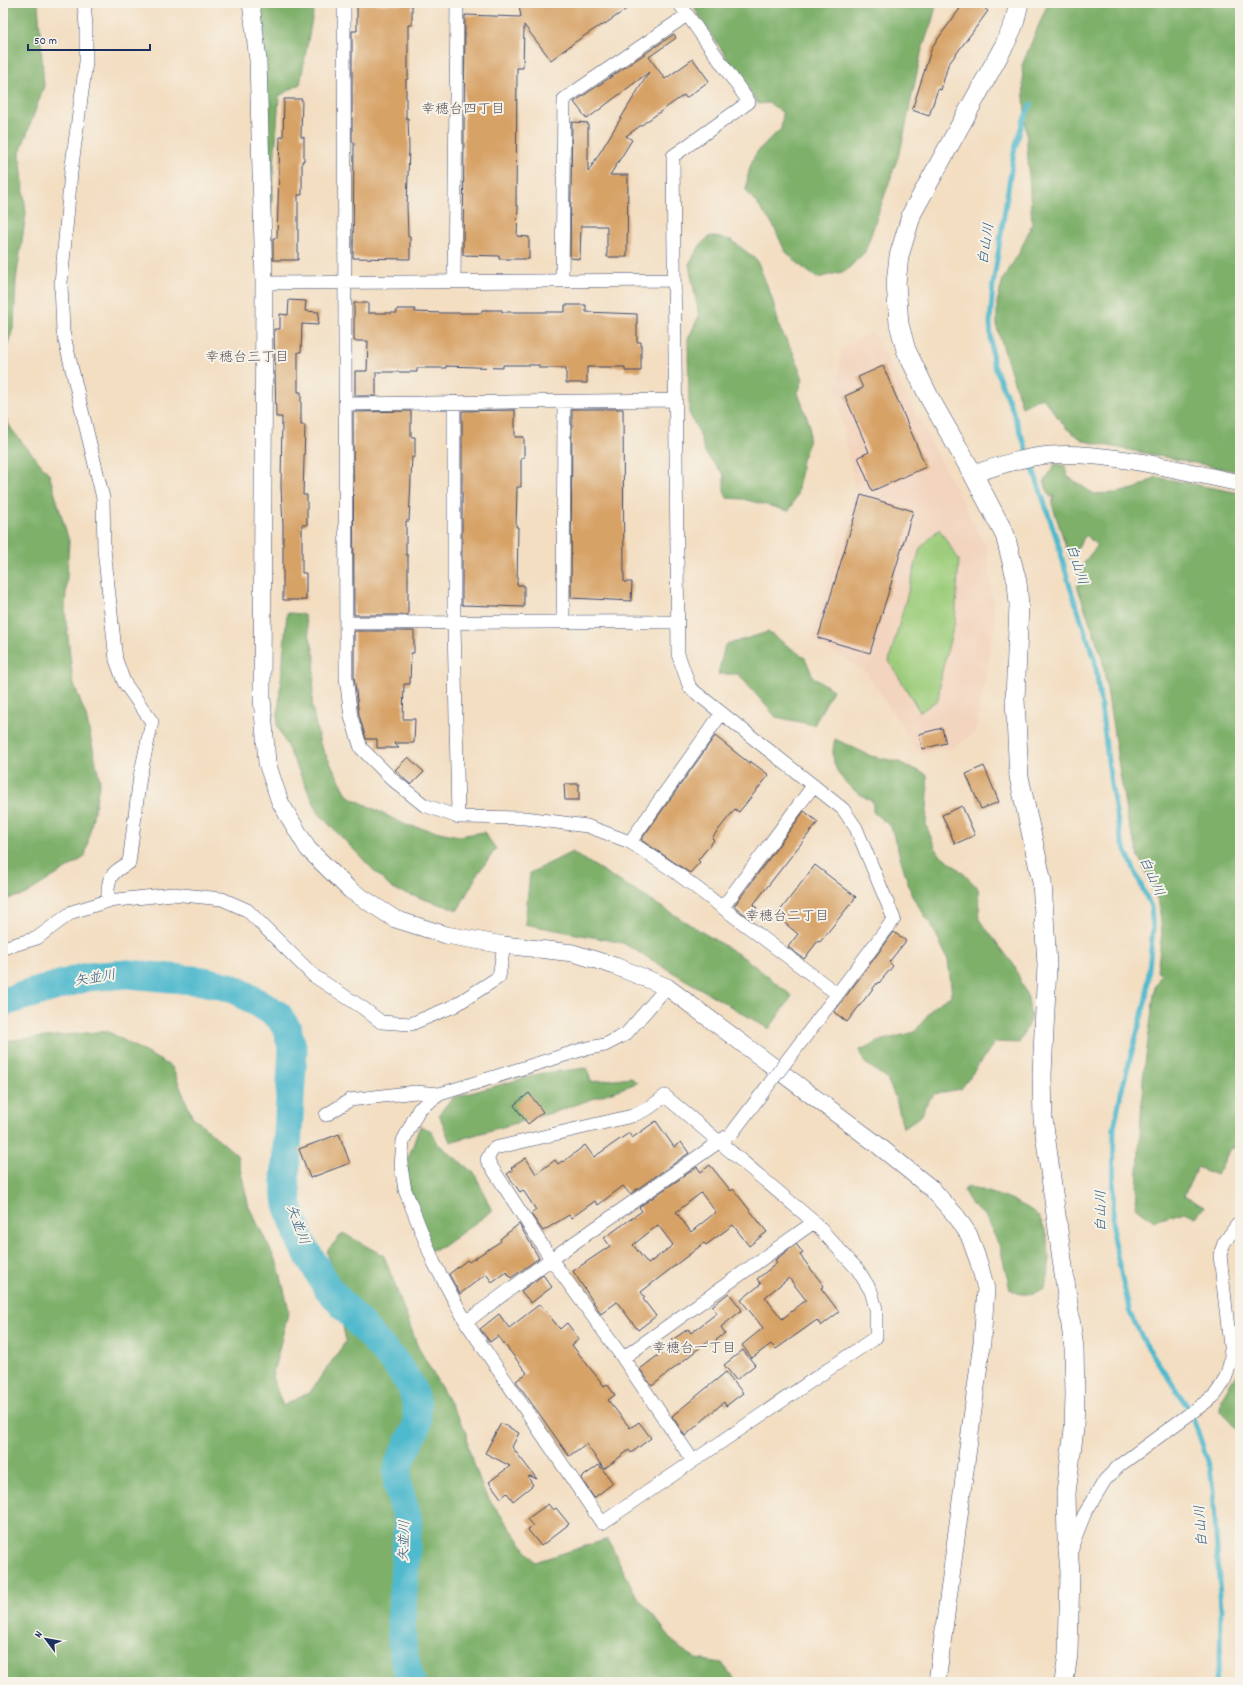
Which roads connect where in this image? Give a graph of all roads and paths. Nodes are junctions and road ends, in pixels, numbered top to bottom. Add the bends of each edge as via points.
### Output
1 (84, 3) edge
2 (251, 3) edge
3 (344, 3) edge
4 (456, 3) edge
5 (679, 3) edge
6 (1019, 3) edge
7 (687, 15) junction
8 (562, 280) junction
9 (673, 280) junction
10 (346, 281) junction
11 (454, 281) junction
12 (264, 283) junction
13 (674, 400) junction
14 (454, 402) junction
15 (564, 402) junction
16 (346, 404) junction
17 (973, 474) junction
18 (1240, 483) edge
19 (563, 621) junction
20 (677, 622) junction
21 (346, 623) junction
22 (454, 623) junction
23 (721, 714) junction
24 (813, 786) junction
25 (458, 817) junction
26 (630, 842) junction
27 (108, 901) junction
28 (722, 907) junction
29 (504, 945) junction
30 (3, 948) edge
31 (667, 987) junction
32 (836, 993) junction
33 (440, 1094) junction
34 (326, 1115) dead end
35 (719, 1141) junction
36 (814, 1222) junction
37 (1240, 1225) edge
38 (551, 1260) junction
39 (466, 1322) junction
40 (623, 1358) junction
41 (693, 1461) junction
42 (1070, 1572) junction
43 (937, 1682) edge
44 (1064, 1682) edge

1 - 27 street via 86,62 64,245 61,283 63,332 103,498 104,549 116,660 124,682 152,722 140,776 129,863 116,869 107,885
2 - 12 street via 258,60
3 - 10 street
4 - 11 street
5 - 7 street
6 - 17 main road via 1014,24 1005,44 912,213 899,256 896,283 899,324 906,350 930,399
7 - 8 street via 564,99
7 - 9 street via 749,102 673,156
8 - 9 street
8 - 11 street
9 - 13 street
10 - 11 street
10 - 12 street
10 - 16 street
12 - 29 street via 262,698 267,763 280,802 308,849 350,890 395,920 446,934
13 - 15 street
13 - 20 street
14 - 15 street
14 - 16 street
14 - 22 street
15 - 19 street
16 - 21 street
17 - 18 street via 1050,455 1094,456
17 - 42 main road via 1005,535 1017,582 1015,699 1019,777 1042,882 1047,965 1042,1075 1043,1119 1074,1348 1074,1429 1066,1493
19 - 20 street
19 - 22 street
20 - 23 street via 678,654 690,688
21 - 22 street
21 - 25 street via 346,677 351,717 361,748 393,780 424,805
22 - 25 street
23 - 24 street
23 - 26 street
24 - 28 street
24 - 32 street via 843,809 856,828 894,919
25 - 26 street via 525,818 587,826
26 - 28 street
27 - 29 street via 173,894 222,899 247,910 314,976 381,1022 411,1024 454,1006 499,977
27 - 30 street via 72,912 38,938
28 - 32 street
29 - 31 street via 572,953 615,966
31 - 33 street via 626,1034 605,1045 584,1049
31 - 43 street via 874,1142 932,1189 969,1235 986,1289 982,1342
32 - 35 street, bridge via 732,1133
33 - 34 street via 415,1092 350,1100
33 - 39 street via 419,1109 403,1141 401,1166 405,1190 434,1263
35 - 36 street
35 - 38 street
35 - 38 street via 665,1096 650,1108 632,1116 495,1148 487,1160
36 - 40 street
36 - 41 street via 858,1270 871,1291 876,1309 876,1337
37 - 42 street via 1237,1225 1224,1243 1220,1255 1231,1355 1229,1371 1222,1386 1214,1396 1120,1465 1105,1480 1084,1515 1073,1544
38 - 39 street
38 - 40 street
39 - 41 street via 602,1524
40 - 41 street
42 - 44 main road via 1068,1654

